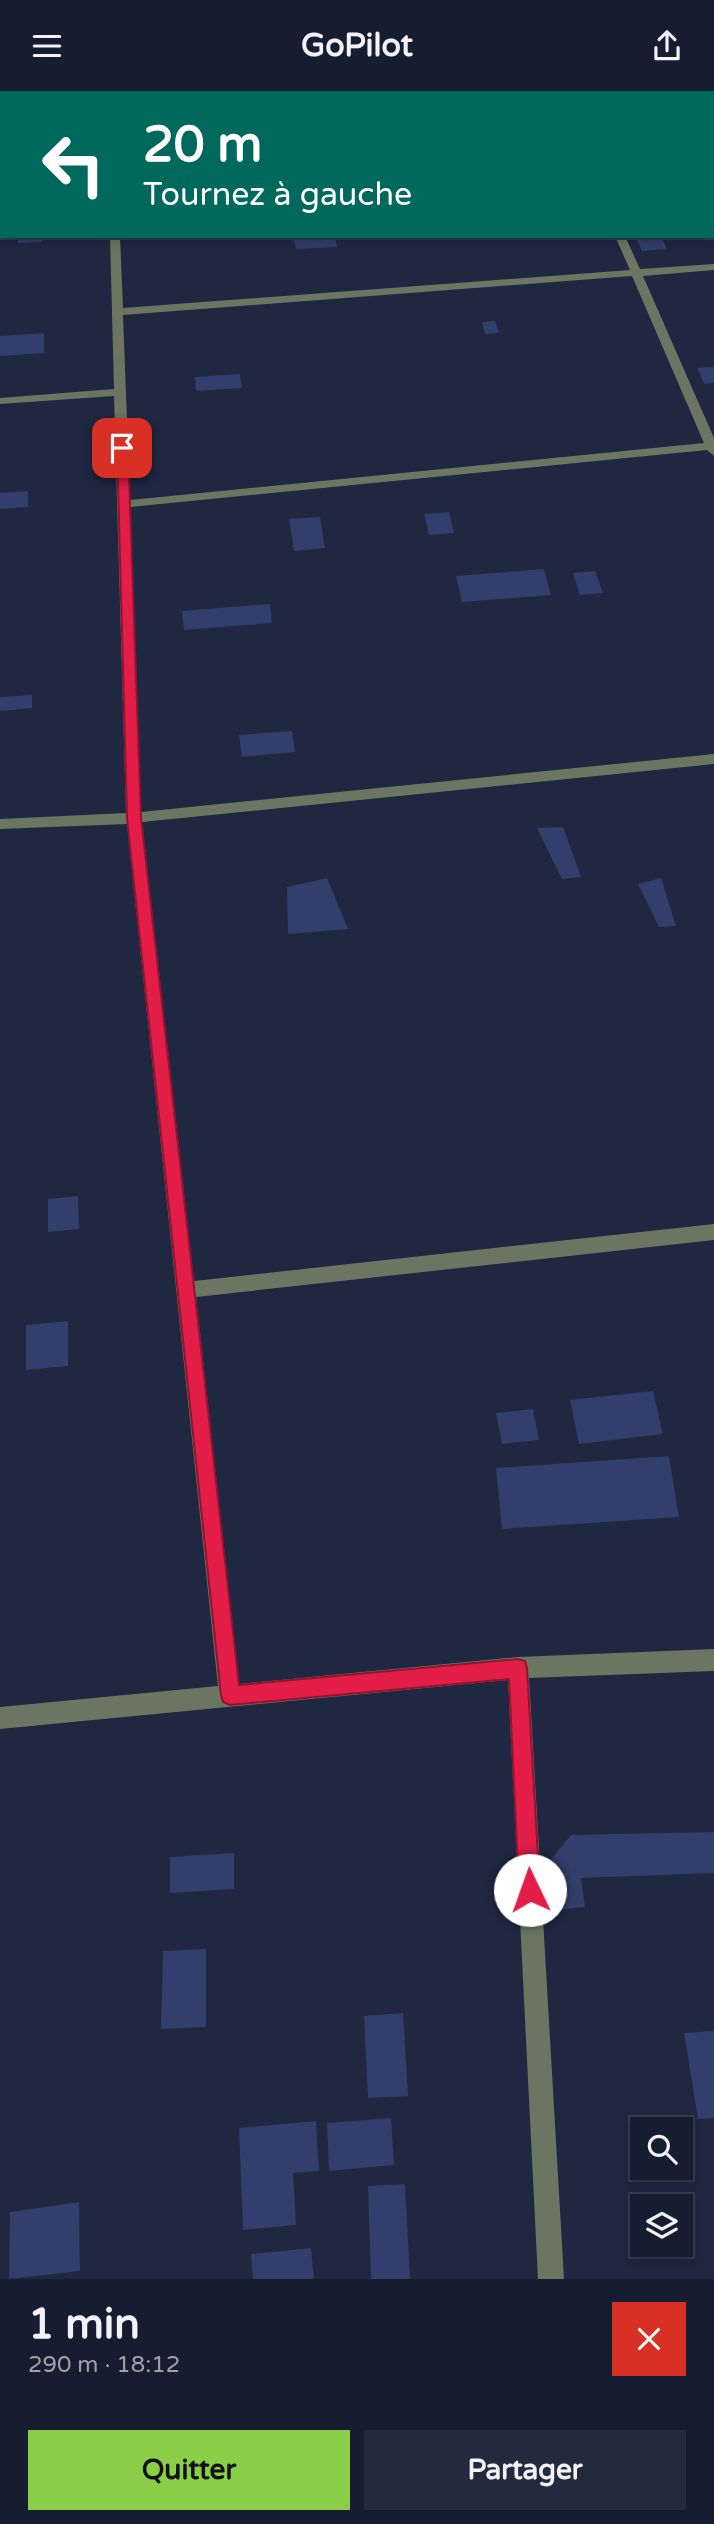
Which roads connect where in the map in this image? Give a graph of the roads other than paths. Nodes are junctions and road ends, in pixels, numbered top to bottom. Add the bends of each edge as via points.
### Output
1 (115, 238) edge
2 (621, 238) edge
3 (714, 267) edge
4 (635, 273) junction
5 (118, 312) junction
6 (120, 392) junction
7 (0, 401) edge
8 (713, 448) edge
9 (124, 504) junction
10 (714, 759) edge
11 (134, 818) junction
12 (0, 824) edge
13 (714, 1232) edge
14 (187, 1290) junction
15 (714, 1660) edge
16 (518, 1668) junction
17 (230, 1695) junction
18 (0, 1718) edge
19 (551, 2279) edge

1 - 5 street
2 - 4 street
3 - 4 street
4 - 5 street
4 - 8 street
5 - 6 street
6 - 7 street
6 - 9 street
8 - 9 street
9 - 11 street
10 - 11 street
11 - 12 street
11 - 14 street
13 - 14 street
14 - 17 street
15 - 16 street
16 - 17 street
16 - 19 street
17 - 18 street

